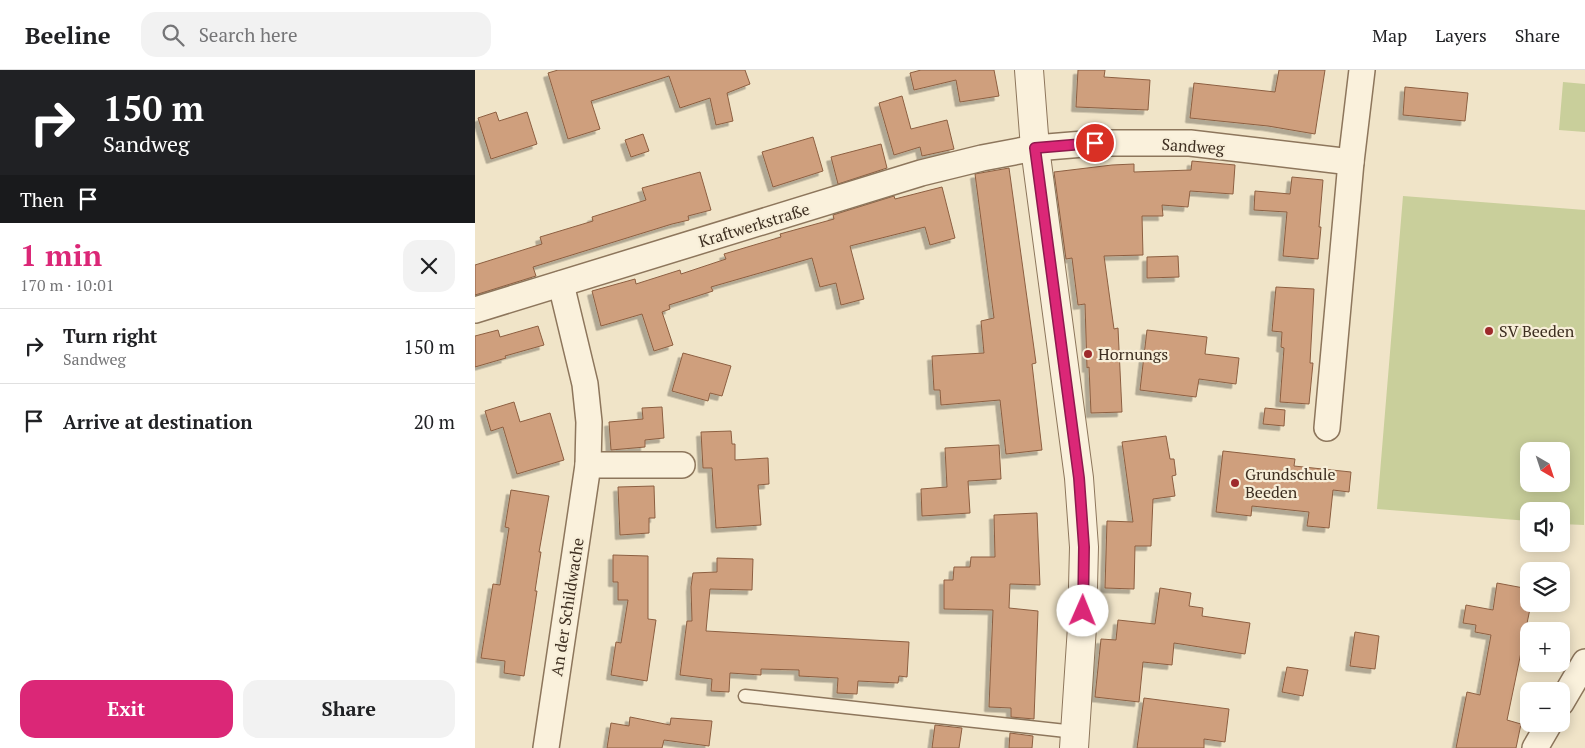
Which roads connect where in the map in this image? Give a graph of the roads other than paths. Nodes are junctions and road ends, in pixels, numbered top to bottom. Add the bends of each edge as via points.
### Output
1 (1029, 70) edge
2 (1362, 70) edge
3 (1035, 148) junction
4 (1351, 162) junction
5 (561, 284) junction
6 (475, 310) edge
7 (1327, 428) dead end
8 (588, 465) junction
9 (681, 465) dead end
10 (1585, 662) edge
11 (1570, 688) edge
12 (745, 696) dead end
13 (1544, 732) edge
14 (1074, 740) edge
15 (546, 748) edge
16 (1535, 748) edge

1 - 3 street
2 - 4 street
3 - 4 street, Sandweg via 1095,143 1190,143
3 - 5 street, Kraftwerkstraße via 921,173
3 - 14 street via 1079,478 1084,547
4 - 7 street
5 - 6 street, Kraftwerkstraße
5 - 8 street, An der Schildwache via 585,384 589,422
8 - 9 street
8 - 15 street, An der Schildwache
10 - 11 street
12 - 14 lane
13 - 16 street

